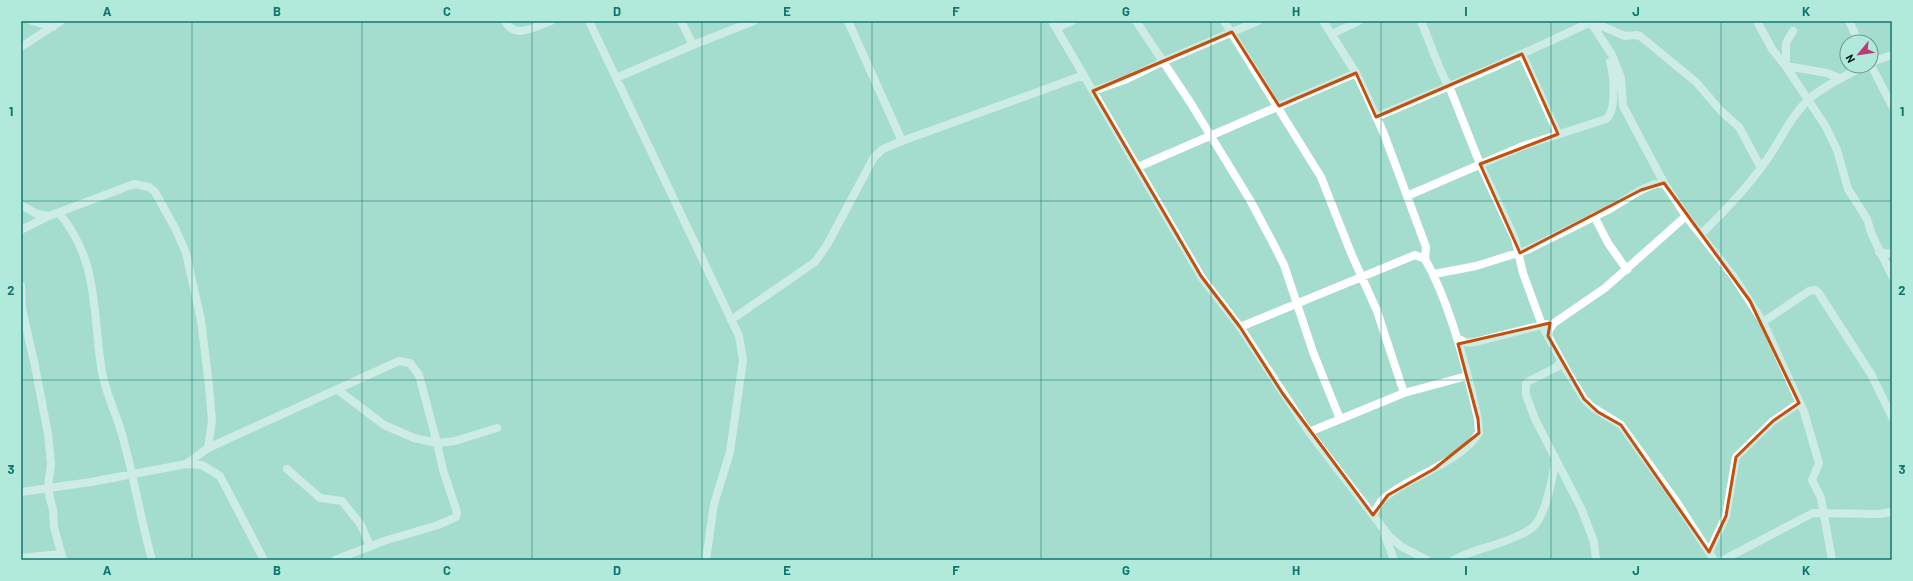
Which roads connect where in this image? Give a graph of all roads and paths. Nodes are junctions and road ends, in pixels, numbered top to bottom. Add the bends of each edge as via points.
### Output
1 (32, 21) edge
2 (61, 21) edge
3 (505, 21) edge
4 (551, 21) edge
5 (589, 21) edge
6 (682, 21) edge
7 (754, 21) edge
8 (848, 21) edge
9 (1072, 21) edge
10 (1136, 21) edge
11 (1224, 21) edge
12 (1258, 21) edge
13 (1323, 21) edge
14 (1359, 21) edge
15 (1421, 21) edge
16 (1590, 21) edge
17 (1757, 21) edge
18 (1849, 21) edge
19 (51, 24) edge
20 (1054, 25) edge
21 (1793, 31) dead end
22 (1232, 32) junction
23 (1332, 34) junction
24 (1855, 34) edge
25 (693, 44) junction
26 (21, 47) edge
27 (1522, 54) junction
28 (1892, 55) edge
29 (1879, 59) edge
30 (1162, 62) junction
31 (1786, 66) junction
32 (1356, 72) junction
33 (1847, 74) edge
34 (1876, 74) edge
35 (1084, 75) junction
36 (616, 78) junction
37 (1839, 78) junction
38 (1449, 86) junction
39 (1093, 91) junction
40 (1808, 100) junction
41 (1279, 106) junction
42 (1892, 106) edge
43 (1376, 117) junction
44 (1558, 134) junction
45 (1210, 136) junction
46 (902, 141) junction
47 (1480, 164) junction
48 (1138, 168) junction
49 (1761, 168) junction
50 (1664, 183) junction
51 (1407, 196) junction
52 (21, 205) edge
53 (59, 213) junction
54 (48, 216) junction
55 (1594, 216) junction
56 (1686, 216) junction
57 (21, 230) edge
58 (1701, 234) junction
59 (1880, 252) junction
60 (1892, 252) edge
61 (1518, 253) junction
62 (1425, 259) junction
63 (1627, 270) junction
64 (1434, 274) junction
65 (1892, 276) edge
66 (1362, 278) junction
67 (21, 285) edge
68 (1298, 304) junction
69 (22, 309) edge
70 (732, 320) junction
71 (1763, 322) junction
72 (1554, 323) junction
73 (1542, 325) junction
74 (1240, 327) junction
75 (1548, 336) junction
76 (1456, 338) junction
77 (1561, 361) junction
78 (1467, 376) junction
79 (338, 390) junction
80 (1404, 393) junction
81 (1799, 403) junction
82 (1892, 417) edge
83 (1340, 418) junction
84 (497, 428) dead end
85 (1309, 432) junction
86 (437, 443) junction
87 (208, 448) junction
88 (1555, 460) junction
89 (186, 464) junction
90 (286, 469) dead end
91 (132, 475) junction
92 (48, 487) junction
93 (21, 492) edge
94 (1892, 512) edge
95 (1824, 514) junction
96 (1373, 515) junction
97 (1382, 529) junction
98 (370, 546) junction
99 (1710, 552) junction
100 (62, 557) edge
101 (21, 558) edge
102 (152, 560) edge
103 (264, 560) edge
104 (335, 560) edge
105 (706, 560) edge
106 (1394, 560) edge
107 (1427, 560) edge
108 (1454, 560) edge
109 (1596, 560) edge
110 (1714, 560) edge
111 (1723, 560) edge
112 (1832, 560) edge

1 - 19 street
2 - 19 street
3 - 4 street via 508,28 521,32
5 - 36 street
6 - 25 street
7 - 25 street
8 - 46 street
9 - 20 street
10 - 30 street
11 - 22 street
12 - 22 street
13 - 23 street
14 - 23 street
15 - 38 street via 1442,77
16 - 27 street
16 - 44 street via 1590,29 1605,49 1614,76 1610,114 1603,121
16 - 49 street via 1625,36 1640,36 1692,79 1739,127
16 - 50 street via 1612,55 1621,78 1623,106
17 - 31 street via 1772,49
18 - 24 street
19 - 26 street
20 - 35 street
21 - 31 street via 1788,35 1786,43
22 - 30 street
22 - 41 street
23 - 32 street
25 - 36 street
27 - 38 street
27 - 44 street
28 - 29 street
30 - 39 street via 1127,79
30 - 45 street
31 - 37 street via 1827,73
31 - 40 street
32 - 41 street
32 - 43 street
33 - 37 street
34 - 42 street
35 - 39 street
35 - 46 street
36 - 70 street
37 - 40 street
38 - 43 street
38 - 47 street
39 - 48 street
40 - 49 street via 1791,121
40 - 59 street via 1826,127 1837,150 1848,189 1867,219
41 - 45 street
41 - 66 street via 1326,185 1328,197
43 - 51 street
44 - 47 street
45 - 48 street
45 - 68 street via 1254,206 1284,265
46 - 70 street via 883,149 874,157 827,245 815,262
47 - 51 street
47 - 61 street via 1515,239
48 - 74 street via 1202,278
49 - 58 street via 1721,215
50 - 55 street via 1650,186
50 - 56 street
51 - 62 street via 1426,247
52 - 54 street via 36,214
53 - 54 street
53 - 87 street via 134,184 149,187 155,192 186,253 201,320 212,421
53 - 91 street via 70,227 88,266 93,285 102,373
54 - 57 street
55 - 61 street via 1542,244
55 - 63 street via 1608,243
56 - 58 street
56 - 63 street
58 - 71 street via 1734,277
59 - 60 street
59 - 65 street
61 - 64 street
61 - 73 street
62 - 64 street
62 - 66 street via 1414,255
63 - 72 street via 1584,304
64 - 76 street
66 - 68 street
66 - 80 street via 1377,311
67 - 69 street
68 - 74 street
68 - 83 street via 1313,352
69 - 92 street via 48,434 51,463
70 - 105 street via 739,336 743,360 730,452 714,504
71 - 81 street
71 - 82 street via 1809,291 1818,292 1871,374
72 - 73 street
72 - 75 street
73 - 75 street
73 - 76 street via 1475,342 1467,343
74 - 85 street
75 - 77 street
76 - 78 street
77 - 88 street via 1556,367 1529,381 1525,390 1535,419
77 - 99 street via 1584,399 1598,412 1621,425
78 - 80 street
78 - 96 street via 1480,427 1475,438 1434,469 1388,495
79 - 86 street via 384,425 414,438
79 - 86 street via 399,361 410,363 419,375
79 - 87 street
80 - 83 street
81 - 95 street via 1820,463 1812,480 1821,498
81 - 99 street via 1773,421 1736,456 1726,516
83 - 85 street
84 - 86 street via 455,441
85 - 96 street
86 - 98 street via 457,512 456,517
87 - 89 street
88 - 108 street via 1546,500 1539,520 1534,526 1503,542 1467,553
88 - 109 street via 1581,508 1594,542
89 - 91 street
89 - 103 street via 202,465 220,476
90 - 98 street via 320,498 342,501 361,525
91 - 92 street
91 - 102 street
92 - 93 street
92 - 100 street
94 - 95 street
95 - 111 street via 1813,513
95 - 112 street
96 - 97 street
97 - 106 street
97 - 107 street via 1394,541
98 - 104 street
99 - 110 street
100 - 101 street

